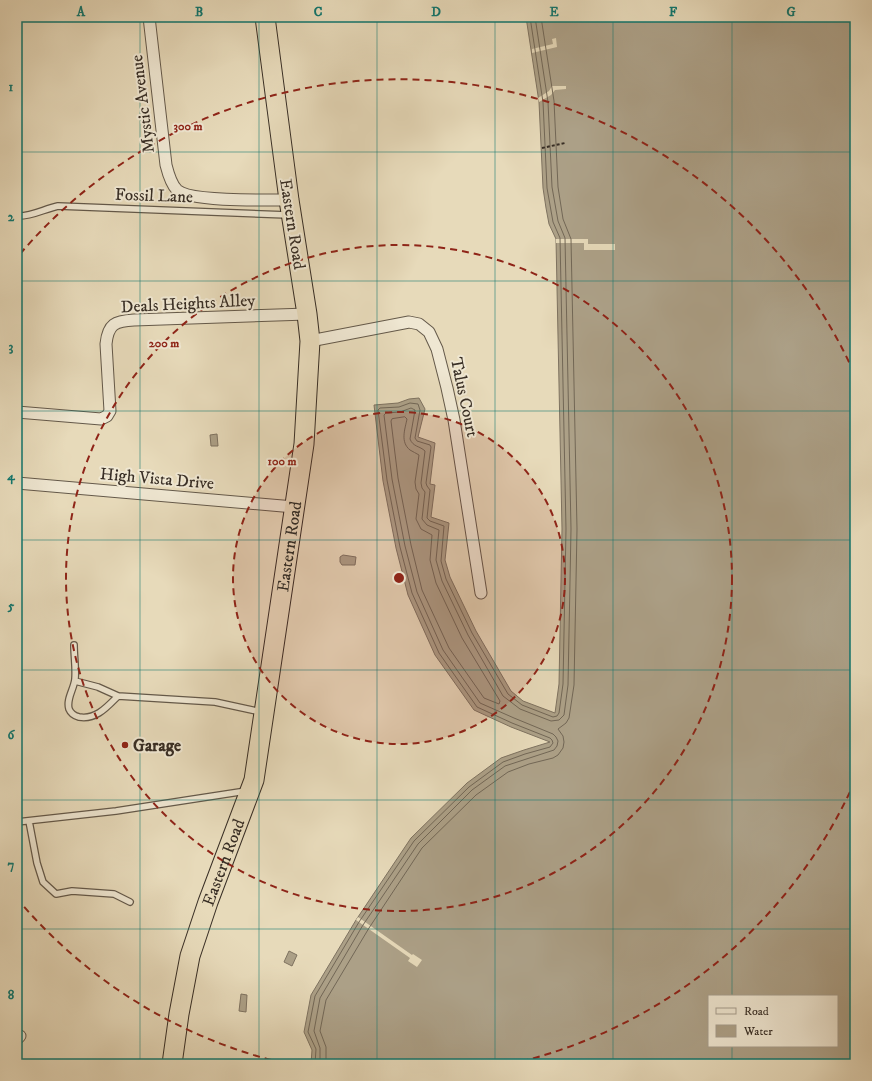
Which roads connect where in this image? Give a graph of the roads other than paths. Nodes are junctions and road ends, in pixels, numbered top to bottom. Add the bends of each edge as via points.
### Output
1 (149, 17) edge
2 (265, 17) edge
3 (291, 208) junction
4 (17, 216) edge
5 (307, 314) junction
6 (310, 340) junction
7 (17, 412) edge
8 (17, 483) edge
9 (294, 507) junction
10 (481, 593) dead end
11 (74, 645) dead end
12 (75, 681) junction
13 (118, 696) junction
14 (264, 713) junction
15 (250, 790) junction
16 (29, 821) junction
17 (17, 822) edge
18 (130, 902) dead end
19 (172, 1064) edge

1 - 3 street, Mystic Avenue via 166,165 177,190 185,195
2 - 3 highway, Eastern Road
3 - 4 lane, Fossil Lane via 58,206
3 - 5 highway, Eastern Road
5 - 6 highway, Eastern Road
5 - 7 street, Deals Heights Alley via 134,320 113,324 107,333 106,344 110,411 107,416 101,419
6 - 9 highway, Eastern Road via 304,444
6 - 10 street, Talus Court via 409,322 419,324 429,332 437,349 454,420
8 - 9 street, High Vista Drive
9 - 14 highway, Eastern Road
11 - 12 lane
12 - 13 lane
12 - 13 lane via 69,710 76,716 93,716
13 - 14 lane via 215,702
14 - 15 highway, Eastern Road via 254,780
15 - 16 lane via 116,811
15 - 19 highway, Eastern Road via 190,956
16 - 17 lane
16 - 18 lane via 43,882 56,894 72,891 114,894

